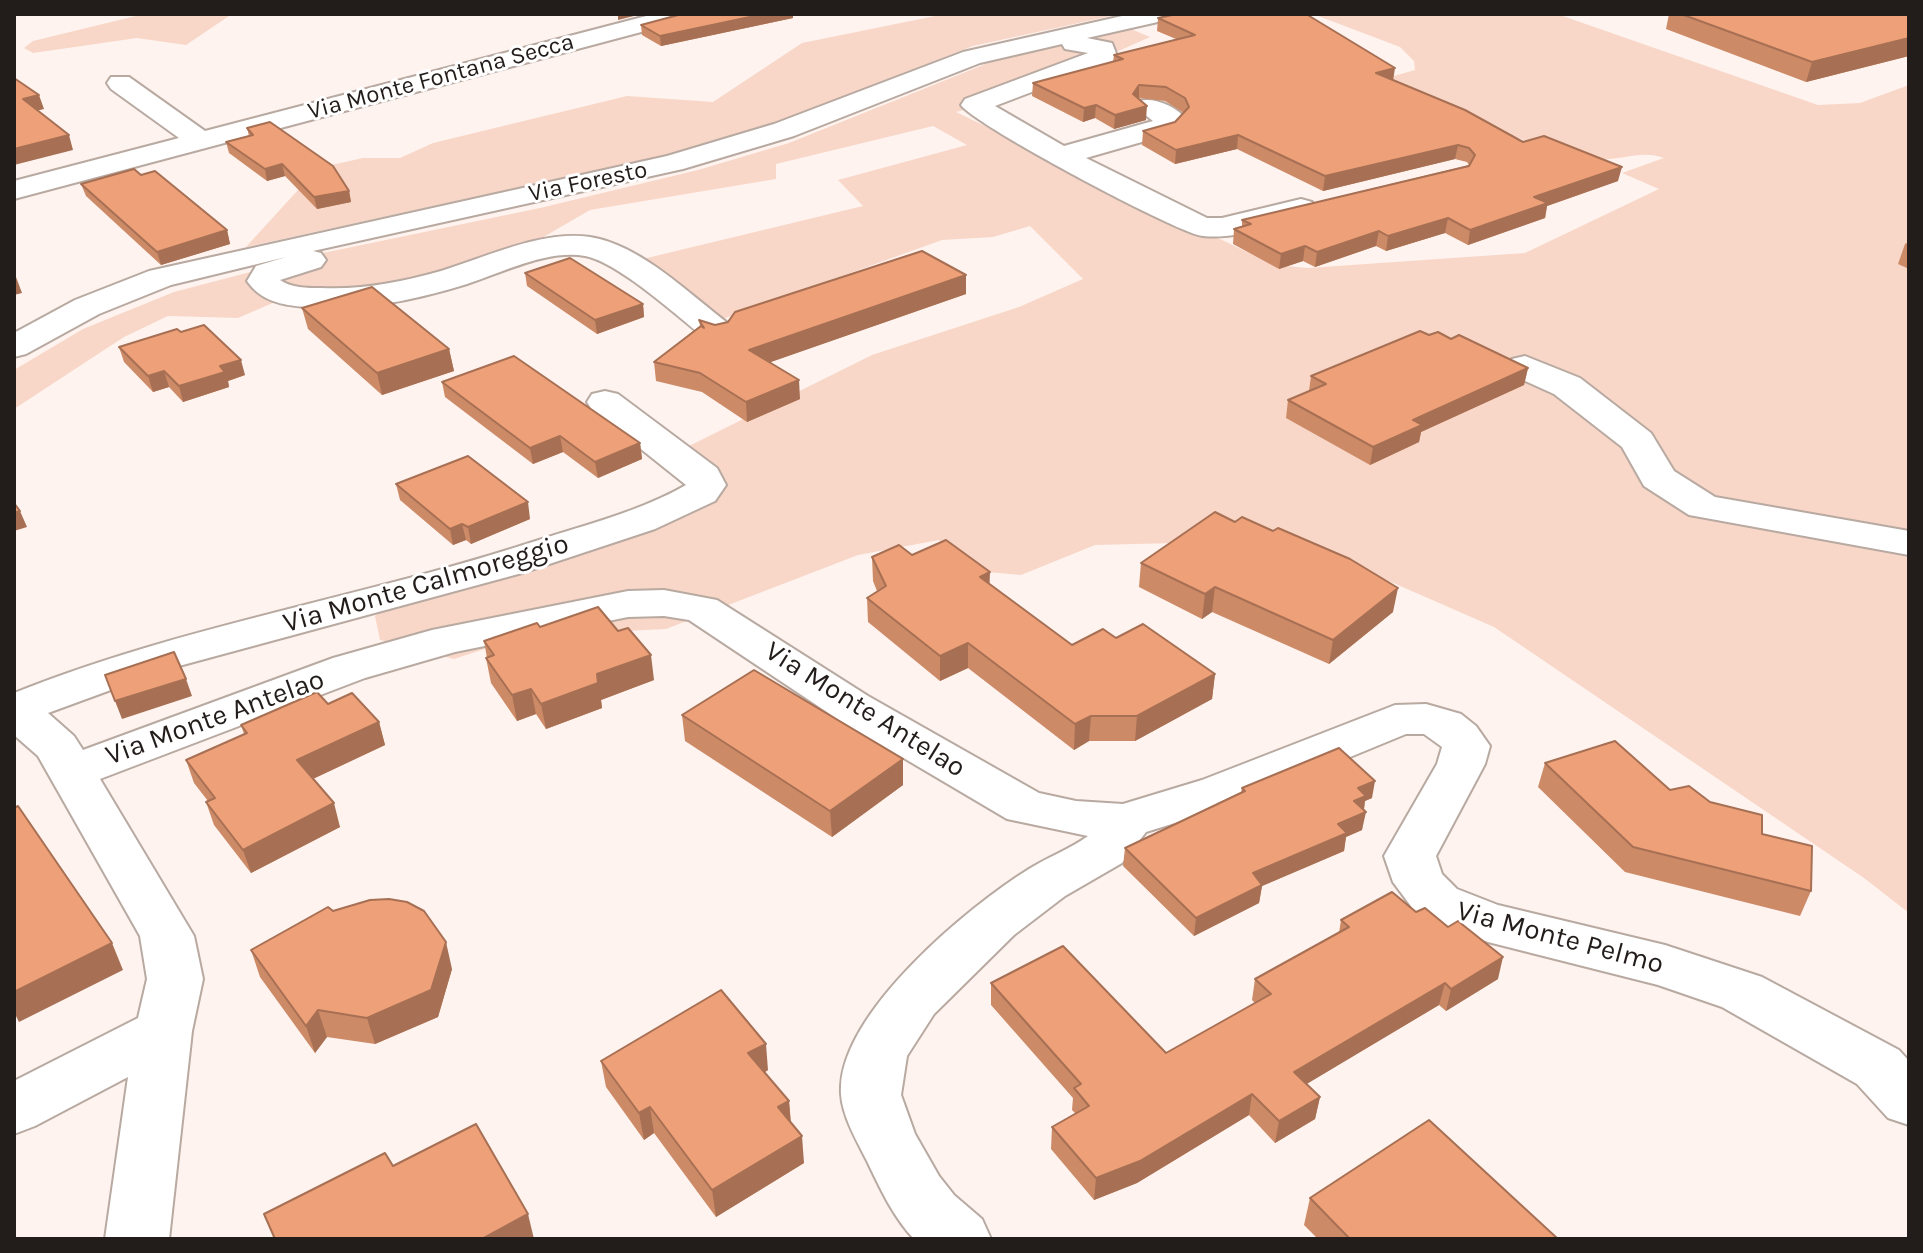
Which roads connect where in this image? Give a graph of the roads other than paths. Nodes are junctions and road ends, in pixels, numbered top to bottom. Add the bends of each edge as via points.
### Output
1 (682, 14) edge
2 (1157, 24) edge
3 (1074, 44) junction
4 (928, 72) junction
5 (120, 83) dead end
6 (1148, 107) edge
7 (201, 141) junction
8 (1060, 156) junction
9 (14, 190) edge
10 (1324, 203) edge
11 (370, 229) junction
12 (717, 331) edge
13 (14, 347) edge
14 (1525, 367) edge
15 (605, 402) dead end
16 (1909, 543) edge
17 (14, 713) edge
18 (73, 771) junction
19 (1025, 807) junction
20 (1124, 821) junction
21 (1047, 882) junction
22 (163, 1031) junction
23 (1909, 1101) edge
24 (14, 1109) edge
25 (137, 1239) edge
26 (959, 1239) edge

1 - 7 street, Via Monte Fontana Secca
2 - 3 street via 1125,41
2 - 4 street, Via Foresto via 1020,44
3 - 4 street via 973,72
3 - 8 street via 1103,48 1104,56 974,105
4 - 11 street, Via Foresto via 728,149
5 - 7 street
6 - 8 street via 1172,119 1163,127
7 - 9 street, Via Monte Fontana Secca
8 - 10 street via 1202,227
11 - 12 street via 351,249 267,273 263,281 282,295 382,295 558,249 590,247 617,260
11 - 13 street, Via Foresto via 126,289
14 - 16 street via 1567,386 1638,441 1658,478 1703,507
15 - 17 street, Via Monte Calmoreggio via 703,476 706,485 701,493 545,552 387,600 131,665
17 - 18 street via 38,728
18 - 19 street, Via Monte Antelao via 349,668 434,644 628,604 664,603 702,609 852,707
18 - 22 street via 167,936 175,979
19 - 20 street, Via Monte Antelao
19 - 21 street via 1052,842
20 - 21 street via 1111,845
20 - 23 street, Via Monte Pelmo via 1219,792 1395,720 1436,719 1456,731 1466,746 1410,856 1419,882 1438,903 1488,922 1665,966 1742,992 1878,1067
21 - 26 street via 926,981 883,1041 869,1086 885,1136 925,1207
22 - 24 street
22 - 25 street

